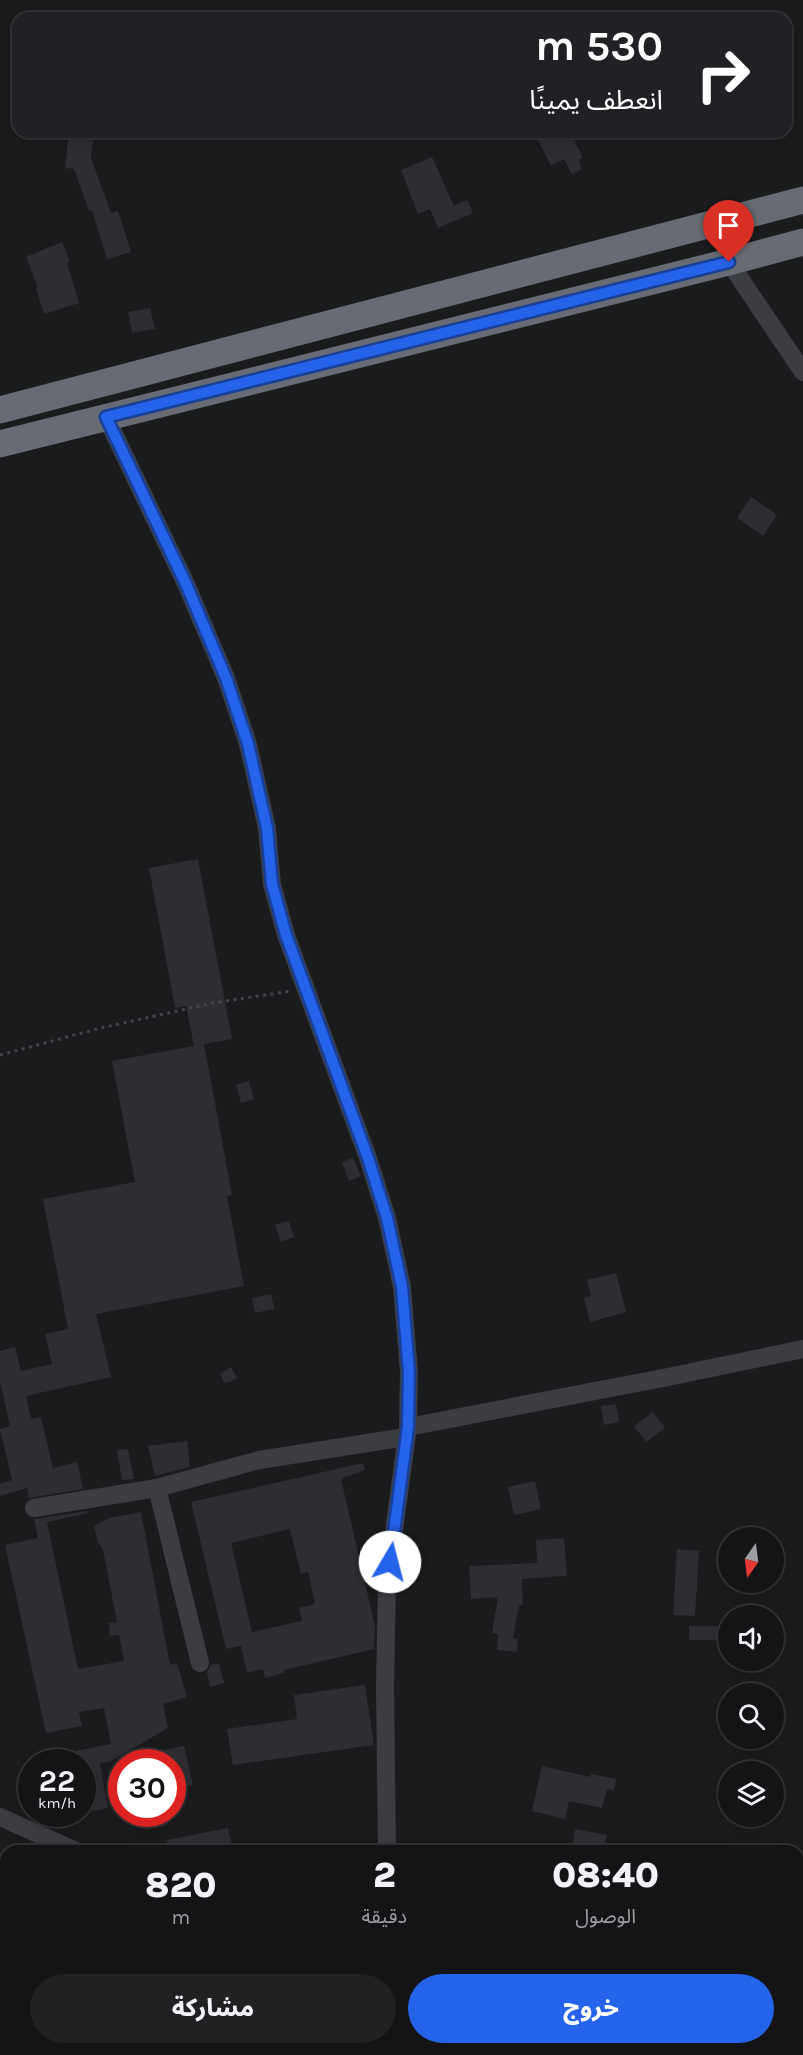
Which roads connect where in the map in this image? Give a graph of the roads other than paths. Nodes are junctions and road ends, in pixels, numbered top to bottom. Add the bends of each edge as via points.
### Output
1 (803, 200) edge
2 (803, 242) edge
3 (729, 262) junction
4 (803, 372) edge
5 (0, 410) edge
6 (106, 417) junction
7 (0, 444) edge
8 (803, 1349) edge
9 (407, 1432) junction
10 (158, 1488) junction
11 (34, 1508) dead end
12 (200, 1663) dead end
13 (0, 1817) edge
14 (63, 1845) edge
15 (387, 1845) edge

1 - 5 highway
2 - 3 highway
3 - 4 street
3 - 6 highway
6 - 7 highway
6 - 9 street via 186,584 226,678 248,744 267,828 272,884 286,935 387,1218 402,1287 409,1372
8 - 9 street
9 - 10 street via 259,1460
9 - 15 street via 387,1583
10 - 11 street
10 - 12 street
13 - 14 street

